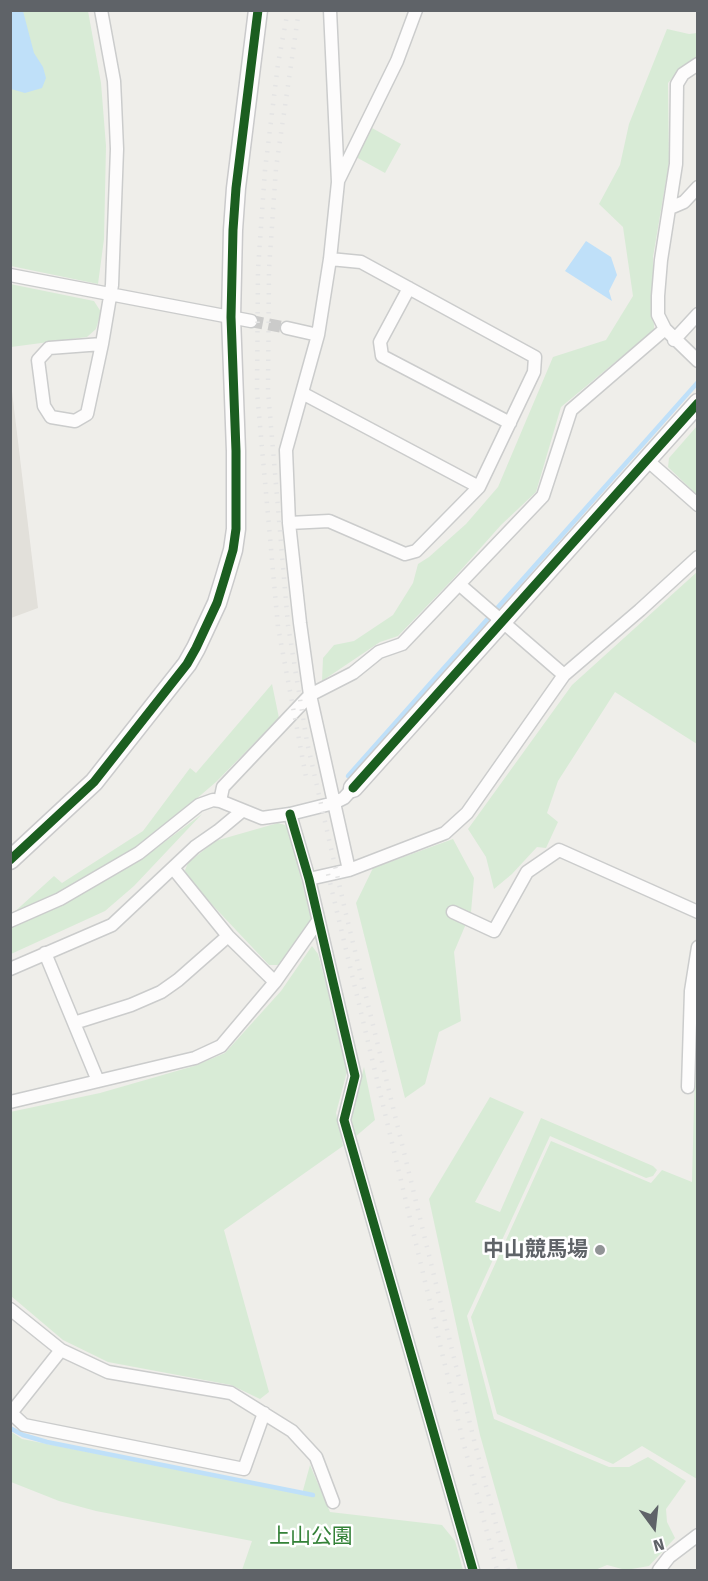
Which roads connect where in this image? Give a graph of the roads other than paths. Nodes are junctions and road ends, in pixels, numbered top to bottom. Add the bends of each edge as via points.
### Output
1 (101, 10) edge
2 (258, 10) edge
3 (330, 10) edge
4 (416, 10) edge
5 (698, 64) edge
6 (338, 182) junction
7 (698, 187) edge
8 (670, 208) junction
9 (330, 259) junction
10 (10, 275) edge
11 (409, 288) junction
12 (110, 293) junction
13 (698, 314) edge
14 (231, 317) junction
15 (251, 321) tunnel mouth
16 (287, 328) tunnel mouth
17 (665, 329) junction
18 (318, 335) junction
19 (674, 340) junction
20 (102, 344) junction
21 (698, 361) edge
22 (302, 393) junction
23 (698, 403) edge
24 (510, 423) junction
25 (647, 460) junction
26 (479, 487) junction
27 (698, 505) edge
28 (289, 522) junction
29 (698, 558) edge
30 (460, 585) junction
31 (503, 622) junction
32 (564, 675) junction
33 (310, 695) junction
34 (353, 788) joint
35 (220, 801) junction
36 (334, 803) junction
37 (242, 810) junction
38 (291, 814) junction
39 (10, 860) edge
40 (173, 868) junction
41 (349, 870) junction
42 (309, 879) junction
43 (453, 912) dead end
44 (698, 912) edge
45 (10, 921) edge
46 (318, 921) junction
47 (228, 936) junction
48 (698, 947) edge
49 (45, 953) junction
50 (10, 969) edge
51 (275, 982) junction
52 (74, 1023) junction
53 (98, 1082) junction
54 (688, 1088) dead end
55 (10, 1102) edge
56 (10, 1309) edge
57 (62, 1350) junction
58 (11, 1413) edge
59 (264, 1413) junction
60 (333, 1502) dead end
61 (698, 1535) edge
62 (473, 1570) edge
63 (659, 1570) edge

1 - 12 street via 114,81 116,125
2 - 14 street via 236,188
3 - 6 street
4 - 6 street via 397,61
5 - 8 street via 683,74 677,84 676,164
6 - 9 street
7 - 8 street via 684,202
8 - 17 street via 658,296 658,315
9 - 11 street via 362,262
9 - 18 street
10 - 12 street
11 - 24 street via 535,357 534,372
11 - 24 street via 380,342 382,356
12 - 14 street
12 - 20 street
13 - 19 street
14 - 15 street
14 - 39 street via 236,529 217,603 187,664 113,759 94,782
16 - 18 street
17 - 19 street
17 - 30 street via 571,410 543,496
18 - 22 street
19 - 21 street
20 - 20 street via 87,414 75,421 51,417 44,406 38,360 49,348
22 - 26 street
22 - 28 street via 286,450
23 - 25 street
24 - 26 street
25 - 27 street
25 - 31 street
26 - 28 street via 416,551 405,554 329,521
28 - 33 street
29 - 32 street
30 - 31 street
30 - 33 street via 402,644 379,652 353,673
31 - 32 street
31 - 34 street
32 - 41 street via 467,813 445,833
33 - 35 street via 223,787
33 - 36 street
34 - 36 street
35 - 37 street
35 - 45 street via 199,805 139,853 60,899
36 - 38 street
36 - 41 street
37 - 38 street via 262,818
37 - 40 street
38 - 42 street
40 - 47 street
40 - 49 street via 112,925
41 - 42 street
42 - 46 street
43 - 44 street via 494,931 527,872 559,850
46 - 51 street
46 - 62 street via 355,1076 344,1120
47 - 51 street
47 - 52 street via 161,992
48 - 54 street via 691,992
49 - 50 street
49 - 52 street
51 - 53 street via 221,1046 195,1058
52 - 53 street
53 - 55 street
56 - 57 street
57 - 58 street
57 - 59 street via 108,1372 231,1393
58 - 59 street via 24,1425 244,1469
59 - 60 street via 292,1431 316,1457
61 - 63 street

